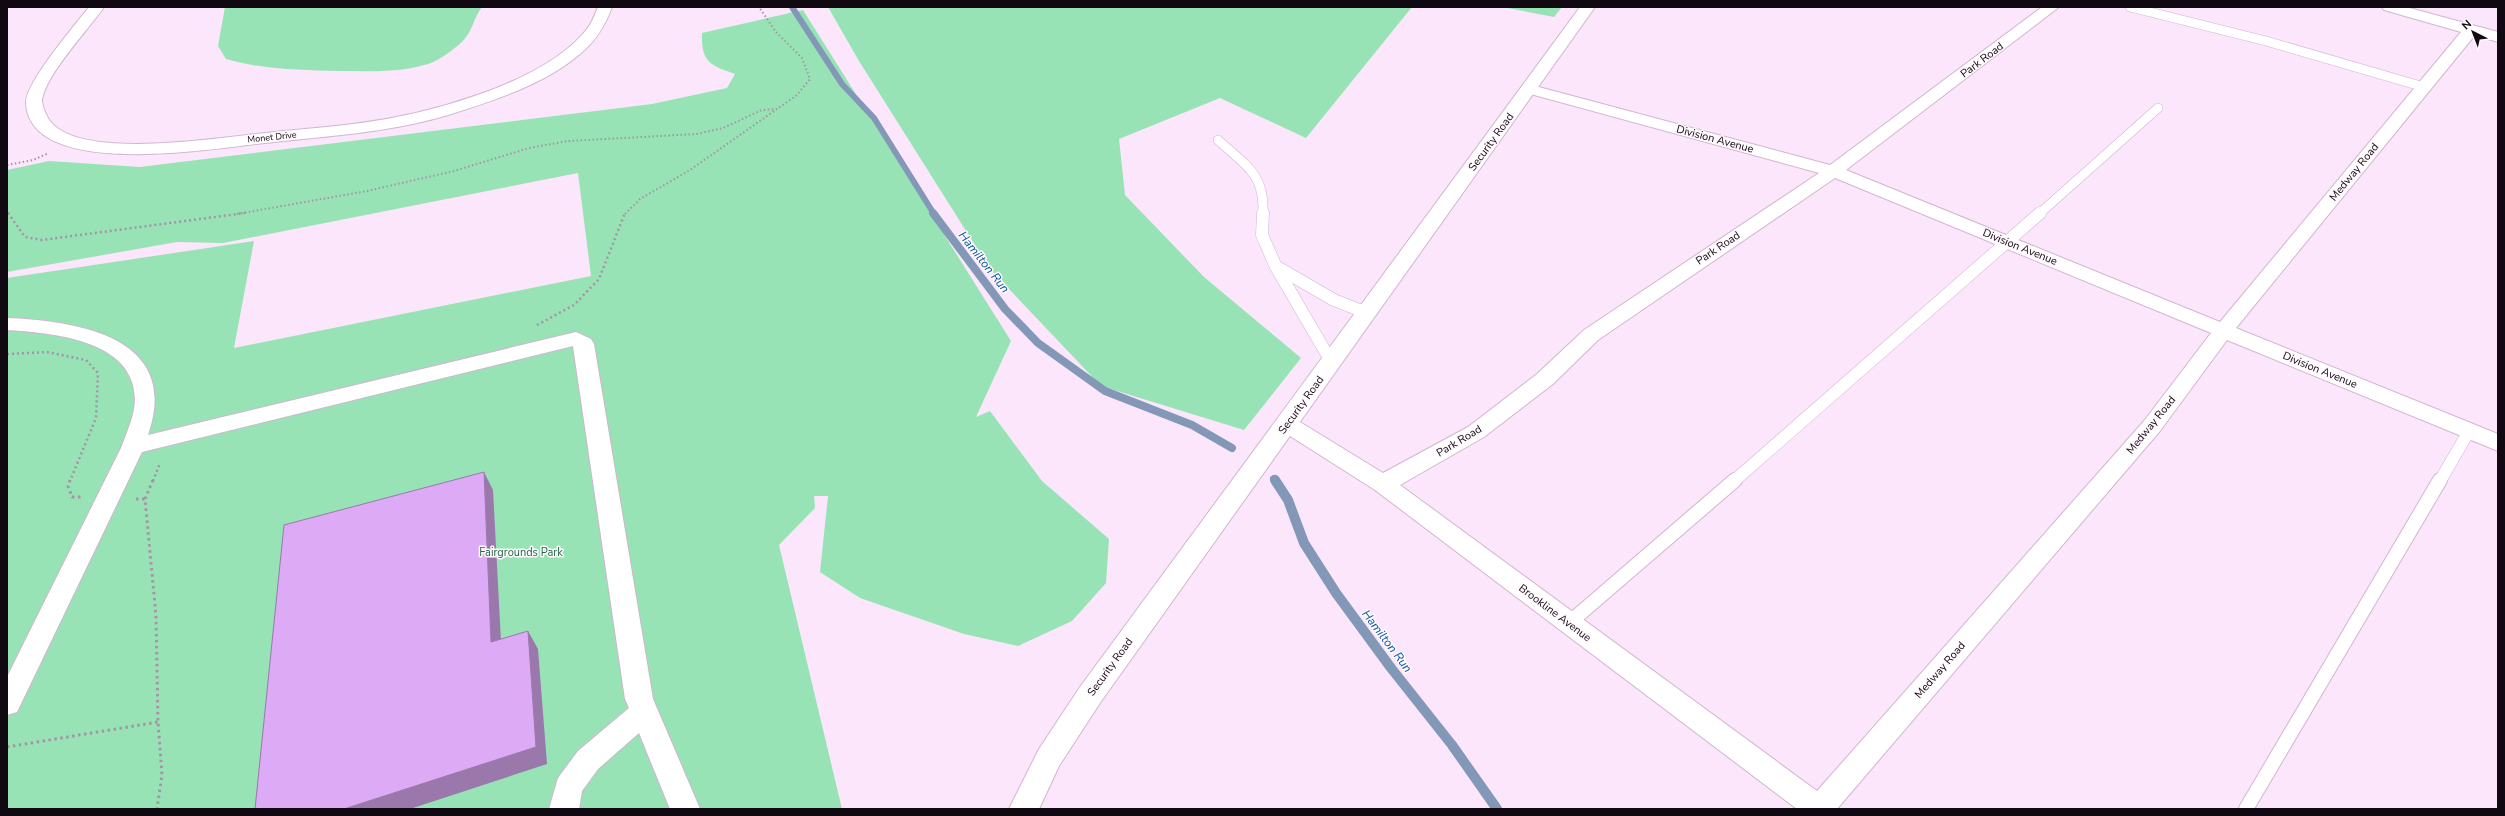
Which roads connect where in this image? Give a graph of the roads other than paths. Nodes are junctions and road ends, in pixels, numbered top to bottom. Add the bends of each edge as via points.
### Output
1 (97, 7) edge
2 (605, 7) edge
3 (1588, 7) edge
4 (2052, 7) edge
5 (2130, 7) edge
6 (2389, 7) edge
7 (2470, 30) junction
8 (2498, 37) edge
9 (2424, 86) junction
10 (1529, 89) junction
11 (2158, 108) dead end
12 (1218, 140) dead end
13 (1833, 170) junction
14 (2007, 242) junction
15 (1276, 266) junction
16 (1367, 313) junction
17 (7, 324) edge
18 (2224, 330) junction
19 (1332, 363) junction
20 (1287, 424) junction
21 (2469, 431) junction
22 (2498, 443) edge
23 (133, 446) junction
24 (1383, 484) junction
25 (1569, 623) junction
26 (7, 704) edge
27 (644, 712) junction
28 (564, 809) edge
29 (684, 809) edge
30 (1024, 809) edge
31 (1819, 809) edge
32 (2246, 809) edge

1 - 2 street, Monet Drive via 42,84 34,100 36,114 54,133 73,142 102,148 134,150 385,125 435,114 505,90 565,58 583,44 596,28
3 - 10 street, Security Road
4 - 13 street, Park Road
5 - 9 lane via 2266,41
6 - 7 street
7 - 8 street
7 - 9 street, Medway Road
9 - 18 street, Medway Road
10 - 13 street, Division Avenue
10 - 16 street, Security Road
11 - 14 lane
12 - 15 lane via 1257,174 1264,198 1262,235
13 - 14 street, Division Avenue
13 - 24 street, Park Road via 1591,335 1545,379 1476,432
14 - 18 street, Division Avenue
14 - 25 lane via 1868,366
15 - 16 lane via 1334,300
15 - 19 lane
16 - 19 street, Security Road
17 - 23 street via 42,325 70,331 117,349 129,360 140,376 145,394 142,419
18 - 21 street, Division Avenue
18 - 31 street, Medway Road via 2152,426
19 - 20 street, Security Road
20 - 24 street, Brookline Avenue
20 - 30 street, Security Road via 1090,695 1049,758
21 - 22 street, Division Avenue
21 - 32 lane
23 - 26 street
23 - 27 street via 576,339 584,344 639,699
24 - 25 street, Brookline Avenue
25 - 31 street, Brookline Avenue
27 - 28 street via 588,760 568,787
27 - 29 street

